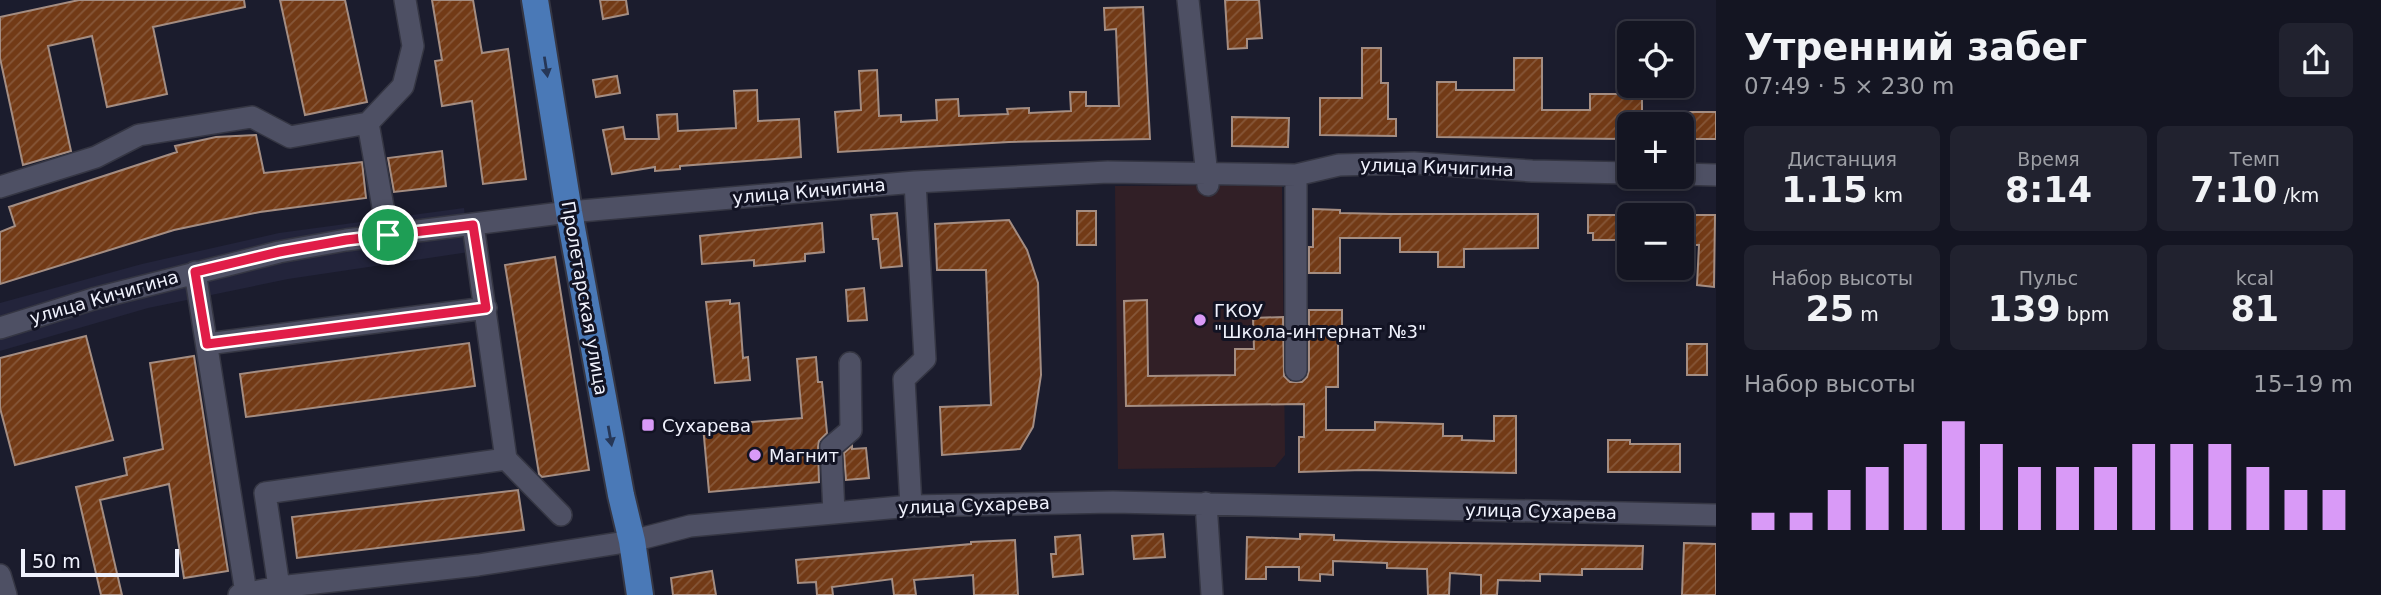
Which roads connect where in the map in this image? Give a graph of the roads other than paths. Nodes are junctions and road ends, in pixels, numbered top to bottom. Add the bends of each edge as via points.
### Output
1 (405, 0) edge
2 (534, 0) edge
3 (1188, 0) edge
4 (368, 123) junction
5 (1617, 173) edge
6 (1694, 174) edge
7 (1296, 175) junction
8 (1716, 175) edge
9 (1207, 179) junction
10 (915, 182) junction
11 (0, 187) edge
12 (569, 212) junction
13 (473, 225) junction
14 (388, 235) junction
15 (195, 272) junction
16 (486, 308) junction
17 (0, 328) edge
18 (207, 344) junction
19 (849, 363) dead end
20 (1296, 370) dead end
21 (506, 459) junction
22 (1206, 503) junction
23 (911, 506) junction
24 (834, 513) junction
25 (561, 515) dead end
26 (1716, 515) edge
27 (632, 541) junction
28 (0, 576) edge
29 (279, 587) junction
30 (242, 594) edge
31 (6, 595) edge
32 (640, 595) edge
33 (1212, 595) edge

1 - 4 street via 413,46 402,86
2 -> 12 main road, Пролетарская улица
3 - 9 street
4 - 11 street via 290,137 251,117 139,135 96,157
4 - 14 street
5 - 7 street, улица Кичигина via 1414,163 1339,165
6 - 8 street
7 - 9 street, улица Кичигина
7 - 20 street
9 - 10 street, улица Кичигина via 1108,172
10 - 12 street, улица Кичигина
10 - 23 street via 925,359 904,379
12 - 13 street, улица Кичигина
12 -> 27 main road, Пролетарская улица
13 - 14 street, улица Кичигина
13 - 16 street
14 - 15 street, улица Кичигина via 279,252
15 - 17 street, улица Кичигина
15 - 18 street
16 - 18 street
16 - 21 street
18 - 30 street
19 - 24 street via 851,430 831,447
21 - 25 street
21 - 29 street via 265,493
22 - 23 street, улица Сухарева
22 - 26 street, улица Сухарева
22 - 33 street
23 - 24 street, улица Сухарева
24 - 27 street, улица Сухарева via 690,526
27 - 29 street, улица Сухарева via 478,565
27 - 32 main road, Пролетарская улица
28 - 31 street
29 - 30 street, улица Сухарева

